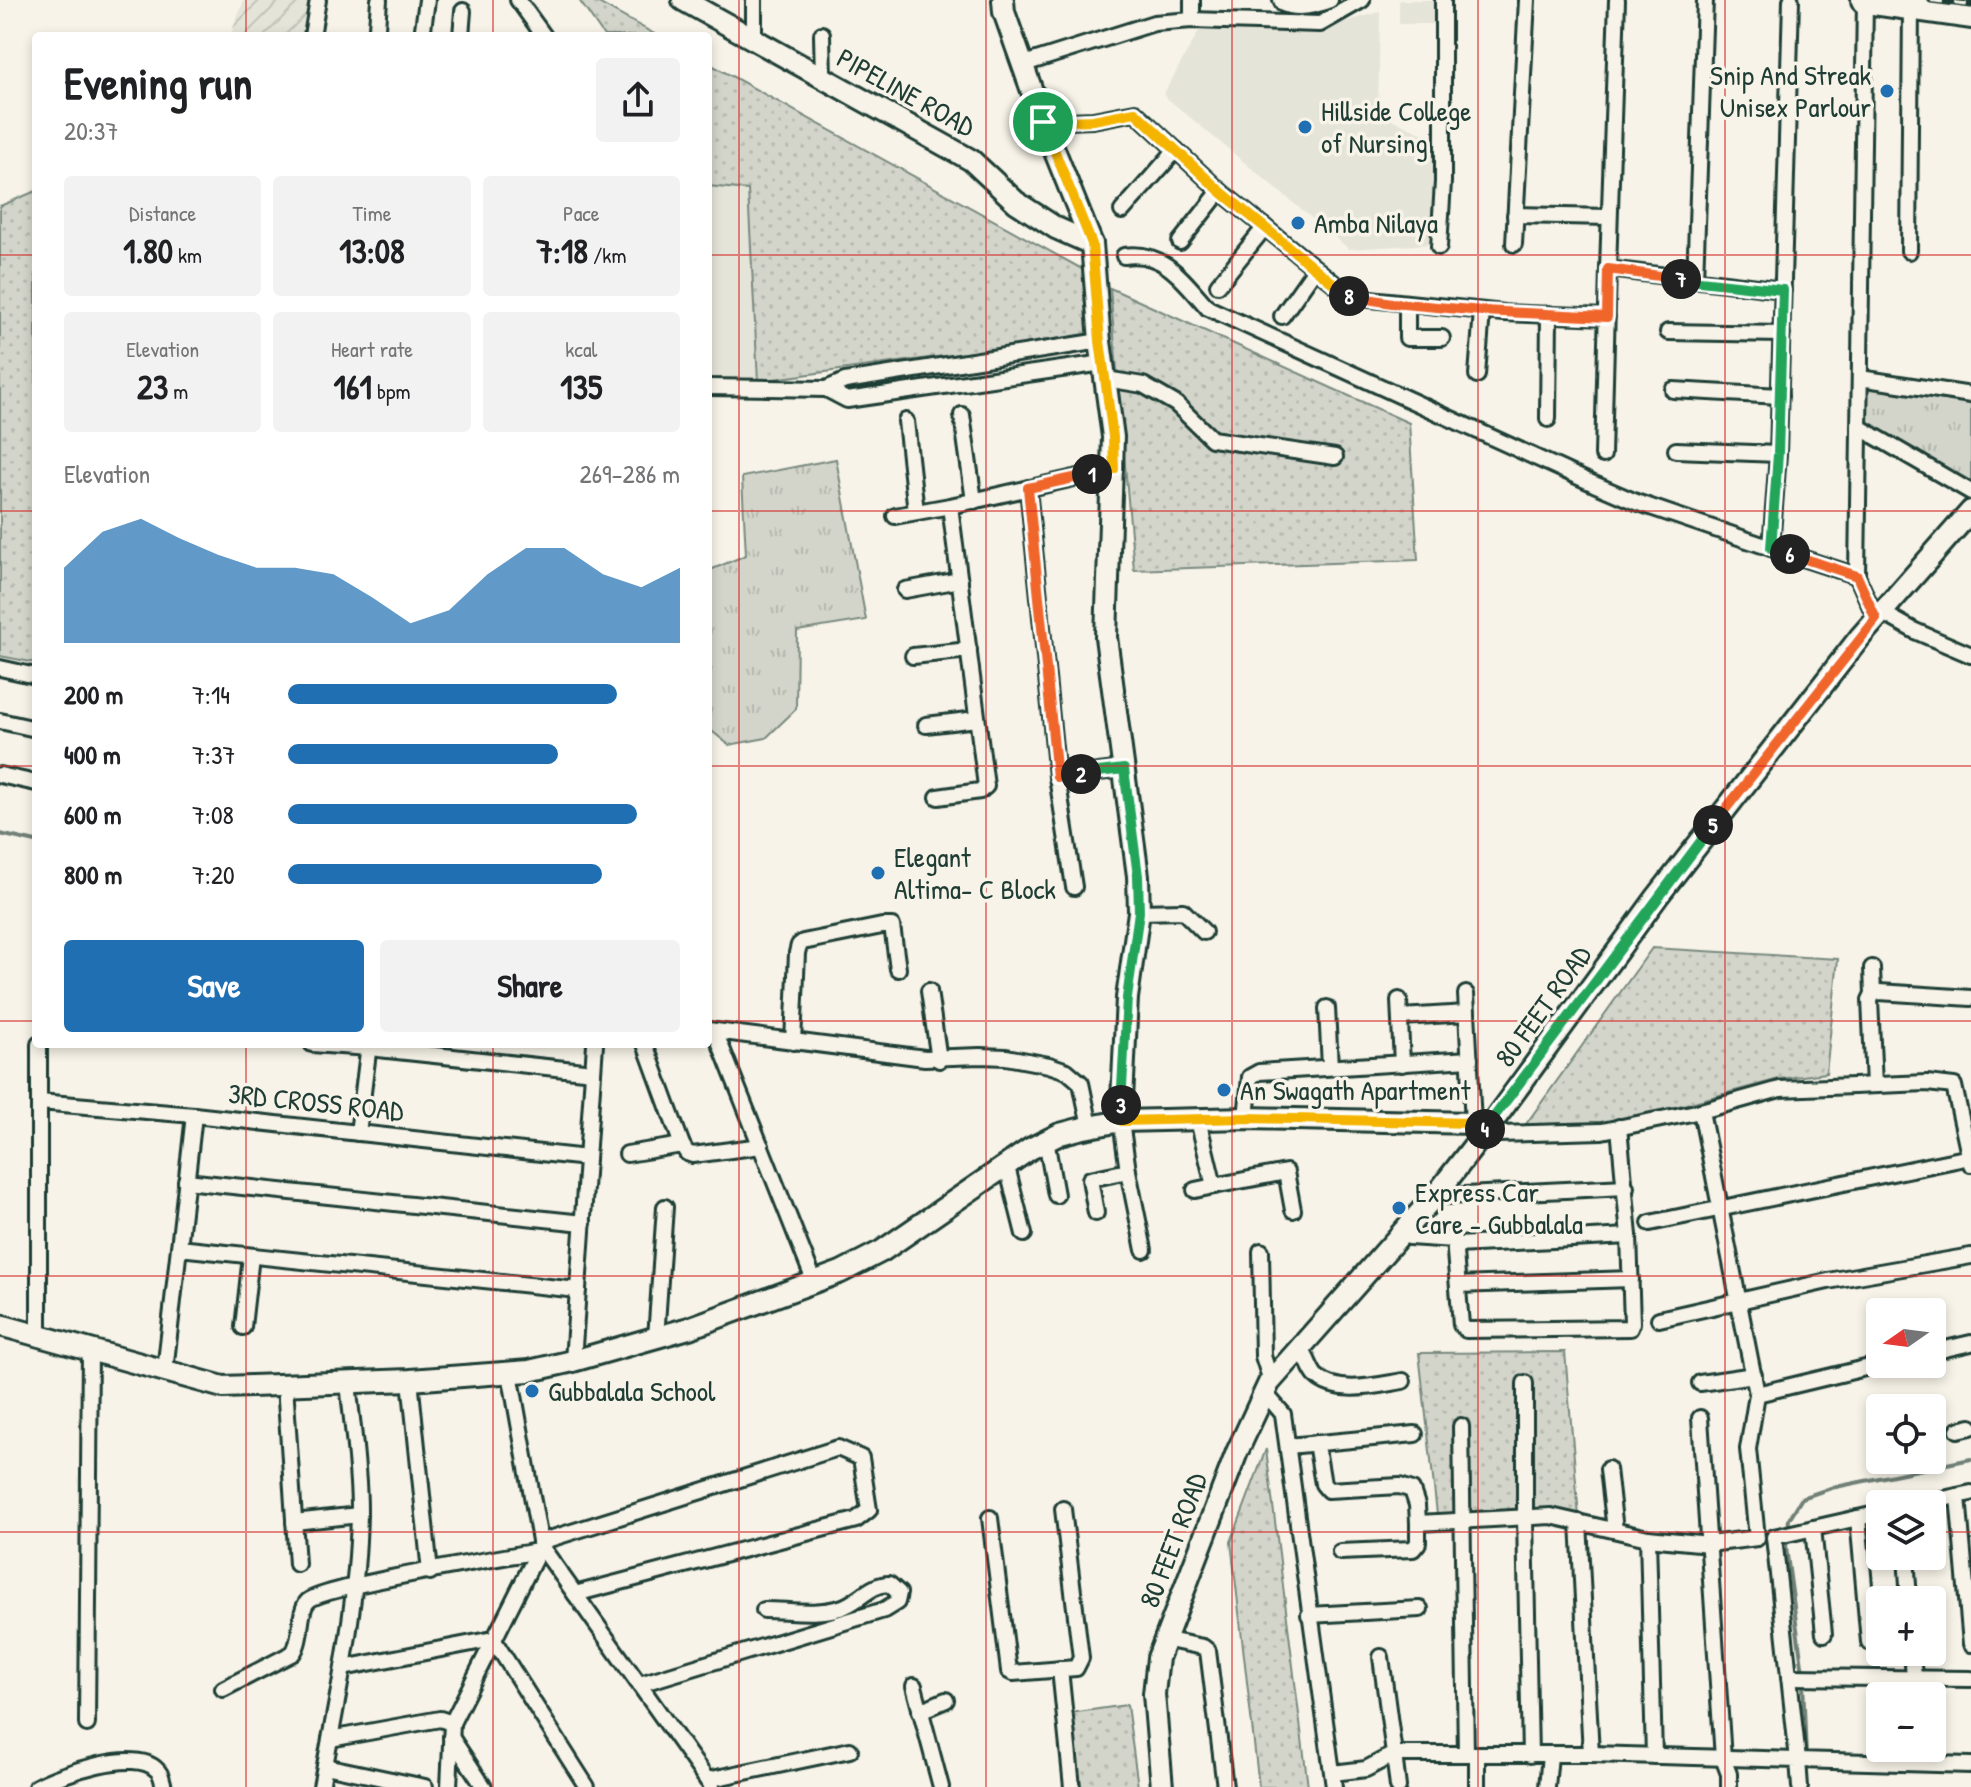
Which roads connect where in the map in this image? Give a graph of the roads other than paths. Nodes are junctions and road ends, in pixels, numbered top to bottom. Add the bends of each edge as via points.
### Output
1 (318, 0) edge
2 (379, 0) edge
3 (427, 0) edge
4 (518, 0) edge
5 (683, 0) edge
6 (754, 0) edge
7 (1003, 0) edge
8 (1192, 0) edge
9 (1281, 0) edge
10 (1330, 0) edge
11 (1362, 0) edge
12 (1443, 0) edge
13 (1527, 0) edge
14 (1617, 0) edge
15 (1705, 0) edge
16 (1791, 0) edge
17 (1865, 0) edge
18 (1315, 6) junction
19 (1911, 6) junction
20 (463, 11) dead end
21 (1971, 15) edge
22 (1192, 20) junction
23 (1320, 24) junction
24 (377, 28) dead end
25 (313, 32) edge
26 (423, 32) edge
27 (461, 32) edge
28 (541, 32) edge
29 (822, 34) dead end
30 (754, 39) junction
31 (1024, 64) junction
32 (823, 79) junction
33 (1043, 122) junction
34 (1176, 150) junction
35 (1220, 191) junction
36 (1122, 211) dead end
37 (1515, 215) junction
38 (1609, 217) junction
39 (1265, 227) junction
40 (1180, 242) dead end
41 (1092, 244) junction
42 (1514, 244) dead end
43 (1439, 247) dead end
44 (1909, 251) dead end
45 (1124, 256) dead end
46 (1315, 269) junction
47 (1608, 269) junction
48 (1695, 280) junction
49 (1218, 285) dead end
50 (1783, 290) junction
51 (1407, 304) junction
52 (1482, 311) junction
53 (1549, 314) junction
54 (1282, 316) dead end
55 (1607, 317) junction
56 (1668, 332) dead end
57 (1782, 334) junction
58 (1442, 338) dead end
59 (1100, 341) junction
60 (1104, 371) junction
61 (1477, 375) dead end
62 (1860, 378) junction
63 (712, 387) edge
64 (826, 389) junction
65 (1673, 390) dead end
66 (1971, 395) edge
67 (1780, 396) junction
68 (962, 415) dead end
69 (1548, 419) dead end
70 (906, 421) dead end
71 (1859, 427) junction
72 (1676, 450) dead end
73 (1778, 454) junction
74 (1603, 455) dead end
75 (1335, 457) dead end
76 (1114, 469) junction
77 (1028, 488) junction
78 (1971, 492) edge
79 (974, 501) junction
80 (950, 506) junction
81 (1971, 511) edge
82 (916, 512) junction
83 (895, 516) dead end
84 (1971, 524) edge
85 (1771, 548) junction
86 (1857, 576) junction
87 (960, 580) junction
88 (905, 590) dead end
89 (1883, 616) junction
90 (969, 650) junction
91 (1971, 655) edge
92 (913, 656) dead end
93 (0, 668) edge
94 (32, 675) edge
95 (977, 719) junction
96 (0, 721) edge
97 (926, 725) dead end
98 (32, 728) edge
99 (1124, 769) junction
100 (0, 775) edge
101 (1057, 777) junction
102 (32, 782) edge
103 (938, 797) dead end
104 (1074, 887) dead end
105 (1139, 912) junction
106 (1204, 932) dead end
107 (1872, 968) dead end
108 (898, 969) dead end
109 (929, 991) dead end
110 (1466, 994) dead end
111 (1873, 994) junction
112 (1971, 998) edge
113 (1399, 1000) dead end
114 (1327, 1008) dead end
115 (1467, 1013) junction
116 (1401, 1017) junction
117 (712, 1030) edge
118 (793, 1042) junction
119 (39, 1048) edge
120 (369, 1048) edge
121 (386, 1048) edge
122 (595, 1048) edge
123 (646, 1048) edge
124 (1470, 1059) junction
125 (939, 1060) junction
126 (1402, 1064) junction
127 (1330, 1067) junction
128 (593, 1072) junction
129 (1874, 1085) junction
130 (1971, 1098) edge
131 (39, 1102) junction
132 (1959, 1109) junction
133 (1701, 1111) junction
134 (194, 1115) junction
135 (1246, 1118) junction
136 (1198, 1120) junction
137 (1121, 1121) junction
138 (1090, 1126) junction
139 (1619, 1127) junction
140 (1486, 1129) junction
141 (358, 1133) junction
142 (1046, 1140) junction
143 (682, 1145) junction
144 (761, 1146) junction
145 (627, 1154) dead end
146 (587, 1158) junction
147 (1970, 1161) edge
148 (1006, 1163) junction
149 (1128, 1171) junction
150 (186, 1181) junction
151 (1214, 1186) junction
152 (1626, 1187) junction
153 (1195, 1190) dead end
154 (1056, 1195) dead end
155 (1445, 1196) junction
156 (665, 1207) dead end
157 (1721, 1208) junction
158 (1293, 1210) dead end
159 (1096, 1213) dead end
160 (583, 1223) junction
161 (1650, 1223) dead end
162 (1024, 1234) dead end
163 (1629, 1236) junction
164 (1409, 1237) junction
165 (1456, 1245) junction
166 (179, 1248) junction
167 (1144, 1250) dead end
168 (1261, 1251) dead end
169 (251, 1256) junction
170 (1971, 1256) edge
171 (1631, 1279) junction
172 (815, 1283) junction
173 (1458, 1285) junction
174 (578, 1290) junction
175 (1740, 1301) junction
176 (1659, 1319) dead end
177 (0, 1325) edge
178 (243, 1327) dead end
179 (39, 1335) junction
180 (656, 1338) junction
181 (1971, 1343) edge
182 (90, 1349) junction
183 (1946, 1349) edge
184 (1304, 1354) junction
185 (573, 1361) junction
186 (1866, 1368) edge
187 (165, 1371) junction
188 (510, 1373) junction
189 (1754, 1375) junction
190 (410, 1380) junction
191 (1403, 1381) dead end
192 (348, 1382) junction
193 (1525, 1383) dead end
194 (1700, 1383) dead end
195 (285, 1385) junction
196 (1269, 1390) junction
197 (1757, 1394) junction
198 (1700, 1418) dead end
199 (1461, 1426) dead end
200 (1415, 1434) dead end
201 (1316, 1443) junction
202 (1288, 1446) junction
203 (1608, 1469) dead end
204 (1965, 1494) edge
205 (1063, 1509) dead end
206 (359, 1515) junction
207 (1866, 1516) edge
208 (990, 1518) dead end
209 (1858, 1518) junction
210 (1525, 1519) junction
211 (294, 1522) junction
212 (1461, 1522) junction
213 (1579, 1522) junction
214 (1418, 1523) junction
215 (1813, 1528) junction
216 (1615, 1530) junction
217 (1774, 1537) junction
218 (1648, 1538) junction
219 (1757, 1538) junction
220 (1709, 1544) junction
221 (540, 1546) junction
222 (1340, 1552) dead end
223 (297, 1564) dead end
224 (430, 1572) junction
225 (354, 1586) junction
226 (575, 1594) junction
227 (1866, 1608) edge
228 (1420, 1609) dead end
229 (764, 1610) dead end
230 (1309, 1615) junction
231 (1824, 1634) dead end
232 (493, 1639) junction
233 (1173, 1641) junction
234 (1971, 1644) edge
235 (1381, 1657) dead end
236 (1913, 1666) edge
237 (343, 1668) junction
238 (1060, 1669) junction
239 (1789, 1677) junction
240 (1914, 1678) junction
241 (1971, 1679) edge
242 (640, 1684) junction
243 (914, 1686) dead end
244 (223, 1689) dead end
245 (946, 1700) dead end
246 (920, 1711) junction
247 (87, 1724) dead end
248 (452, 1730) junction
249 (330, 1739) junction
250 (850, 1750) dead end
251 (1394, 1754) junction
252 (1472, 1754) junction
253 (1591, 1754) junction
254 (1530, 1755) junction
255 (1550, 1755) junction
256 (1654, 1756) junction
257 (1723, 1758) junction
258 (1798, 1760) junction
259 (1971, 1765) edge
260 (325, 1766) junction
261 (1333, 1780) edge
262 (710, 1783) edge
263 (36, 1787) edge
264 (164, 1787) edge
265 (321, 1787) edge
266 (425, 1787) edge
267 (449, 1787) edge
268 (484, 1787) edge
269 (587, 1787) edge
270 (941, 1787) edge
271 (1072, 1787) edge
272 (1162, 1787) edge
273 (1171, 1787) edge
274 (1225, 1787) edge
275 (1398, 1787) edge
276 (1477, 1787) edge
277 (1547, 1787) edge
278 (1729, 1787) edge
279 (1800, 1787) edge

1 - 25 street
2 - 24 street
3 - 26 street
4 - 28 street
5 - 30 street, PIPELINE ROAD
6 - 30 street
7 - 31 street
8 - 22 street
9 - 18 street via 1289,7
10 - 18 street
11 - 23 street
12 - 43 street
13 - 37 street
14 - 38 street
15 - 48 street
16 - 50 street
17 - 19 highway
17 - 62 street
18 - 23 street
19 - 21 highway
19 - 44 street
20 - 27 street
22 - 23 street
22 - 31 street via 1154,23
29 - 32 street
30 - 32 street, PIPELINE ROAD
31 - 33 street
32 - 41 street, PIPELINE ROAD via 971,160 1016,202
33 - 34 street via 1135,112
33 - 41 street
34 - 35 street
34 - 36 street
35 - 39 street
35 - 40 street
37 - 38 street
37 - 42 street
38 - 47 street
39 - 46 street
39 - 49 street
41 - 59 street
45 - 85 street via 1157,259 1208,308 1594,484
46 - 51 street via 1351,297
46 - 54 street
47 - 48 street
47 - 55 street
48 - 50 street
50 - 57 street
51 - 52 street
51 - 58 street via 1407,338
52 - 53 street
52 - 61 street
53 - 55 street
53 - 69 street
55 - 74 street
56 - 57 street
57 - 67 street
59 - 60 street
59 - 64 street via 845,381
60 - 64 street via 847,400
60 - 75 street via 1176,404 1212,439
60 - 76 street
62 - 66 street
62 - 71 street
63 - 64 street
65 - 67 street
67 - 73 street
68 - 79 street
70 - 82 street
71 - 78 street
71 - 86 street
72 - 73 street
73 - 85 street
76 - 77 street
76 - 99 street via 1106,637
77 - 79 street
77 - 101 street
79 - 80 street
80 - 82 street
80 - 87 street
81 - 89 street, 80 FEET ROAD
82 - 83 street
84 - 89 street, 80 FEET ROAD
85 - 86 street
86 - 89 street
87 - 88 street
87 - 90 street
89 - 91 street
89 - 140 street, 80 FEET ROAD via 1657,897
90 - 92 street
90 - 95 street
93 - 94 street
95 - 97 street
95 - 103 street via 984,790
96 - 98 street
99 - 101 street
99 - 105 street
100 - 102 street
101 - 104 street
105 - 106 street via 1183,911
105 - 137 street via 1127,998
107 - 111 street
108 - 118 street via 892,926 803,942 797,953
109 - 125 street
110 - 115 street
111 - 112 street
111 - 129 street
113 - 116 street
114 - 127 street
115 - 116 street
115 - 124 street
116 - 126 street
117 - 118 street
117 - 144 street
118 - 125 street
119 - 131 street
120 - 141 street
121 - 128 street
122 - 128 street
123 - 143 street
124 - 126 street
124 - 140 street
125 - 138 street via 1006,1057 1067,1071 1081,1083
126 - 127 street
127 - 135 street via 1253,1074
128 - 146 street
129 - 132 street via 1954,1086
129 - 133 street via 1780,1089
130 - 132 street
131 - 134 street, 3RD CROSS ROAD
131 - 179 street
132 - 147 street
133 - 139 street
133 - 157 street
134 - 141 street, 3RD CROSS ROAD
134 - 150 street
135 - 136 street
135 - 140 street
136 - 137 street
136 - 151 street
137 - 138 street
137 - 149 street
138 - 142 street
139 - 140 street
139 - 152 street
140 - 155 street, 80 FEET ROAD
140 - 196 street, 80 FEET ROAD
141 - 146 street, 3RD CROSS ROAD
142 - 148 street
142 - 154 street
143 - 144 street via 693,1155
143 - 145 street
144 - 172 street
146 - 160 street
147 - 157 street
148 - 162 street
148 - 172 street via 882,1251
149 - 159 street via 1090,1179
149 - 167 street
150 - 160 street
150 - 166 street
151 - 153 street
151 - 158 street via 1286,1172
152 - 155 street
152 - 163 street
155 - 164 street, 80 FEET ROAD
156 - 180 street
157 - 161 street
157 - 175 street
160 - 174 street
163 - 165 street
163 - 171 street
164 - 165 street via 1447,1238
164 - 184 street, 80 FEET ROAD
165 - 173 street
166 - 169 street
166 - 187 street
168 - 196 street via 1263,1356
169 - 174 street
169 - 178 street
170 - 175 street
171 - 173 street
171 - 173 street via 1632,1323 1626,1329 1466,1330 1461,1325
172 - 180 street
174 - 185 street
175 - 176 street
175 - 189 street
177 - 179 street
179 - 182 street
180 - 185 street
181 - 183 street
182 - 187 street
182 - 247 street
184 - 191 street via 1317,1377 1339,1387
184 - 196 street, 80 FEET ROAD
185 - 188 street
186 - 197 street
187 - 195 street via 223,1387
188 - 190 street
188 - 221 street
189 - 194 street
189 - 197 street
190 - 192 street
190 - 224 street
192 - 195 street
192 - 206 street
193 - 210 street
195 - 211 street
196 - 202 street via 1283,1414
196 - 233 street, 80 FEET ROAD
196 - 272 street, 80 FEET ROAD via 1237,1452 1158,1658 1154,1694
197 - 219 street via 1748,1449
198 - 220 street
199 - 212 street
200 - 201 street
201 - 202 street
201 - 214 street via 1328,1490 1412,1490
202 - 230 street
203 - 216 street
204 - 234 street
205 - 238 street via 1081,1658 1076,1668
206 - 211 street
206 - 225 street
207 - 209 street
208 - 238 street via 1006,1666 1013,1673
209 - 215 street
209 - 227 street
210 - 212 street
210 - 213 street via 1551,1516
210 - 254 street
211 - 223 street
212 - 214 street
212 - 252 street
213 - 216 street
213 - 253 street
214 - 222 street via 1413,1549
215 - 217 street
215 - 231 street
216 - 218 street
217 - 219 street
217 - 239 street
218 - 220 street
218 - 256 street
219 - 220 street
220 - 257 street
221 - 224 street
221 - 226 street
221 - 226 street via 838,1448 861,1458 869,1510 856,1520
221 - 232 street
224 - 225 street
225 - 237 street
225 - 244 street via 310,1598 293,1653
226 - 242 street
228 - 230 street
229 - 242 street via 839,1608 880,1584 899,1593 897,1602 884,1610
230 - 261 street
232 - 237 street
232 - 248 street
232 - 269 street
233 - 273 street, 80 FEET ROAD via 1163,1694
233 - 274 street via 1208,1651
235 - 251 street
236 - 240 street
237 - 249 street
238 - 271 street
239 - 240 street
239 - 258 street
240 - 241 street
242 - 262 street
243 - 246 street
245 - 246 street
246 - 270 street
248 - 249 street via 440,1719
248 - 267 street
248 - 268 street
249 - 260 street
250 - 262 street
251 - 252 street
251 - 261 street
251 - 275 street
252 - 254 street
252 - 276 street
253 - 255 street
253 - 256 street
254 - 255 street
255 - 277 street
256 - 257 street
257 - 258 street
257 - 278 street
258 - 259 street
258 - 279 street
260 - 265 street
260 - 266 street
263 - 264 street via 128,1759 154,1766

